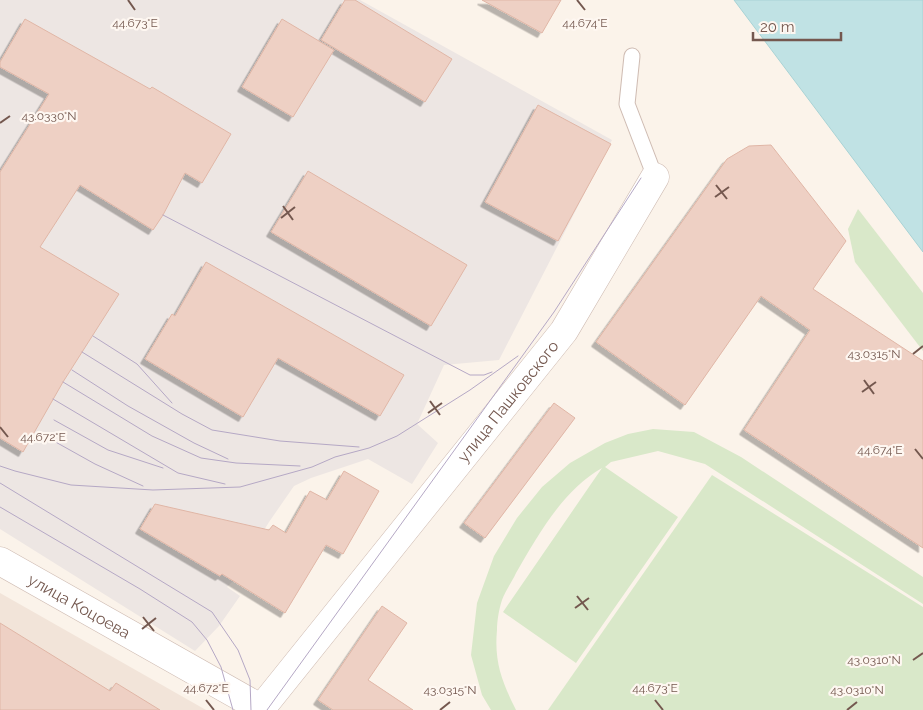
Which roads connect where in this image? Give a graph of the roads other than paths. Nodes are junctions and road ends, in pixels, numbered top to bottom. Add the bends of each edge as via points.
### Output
1 (632, 56) dead end
2 (656, 177) joint
3 (0, 561) edge
4 (262, 710) edge

1 - 2 lane, улица Пашковского via 627,104
2 - 4 street, улица Пашковского via 564,331
3 - 4 street, улица Коцоева

